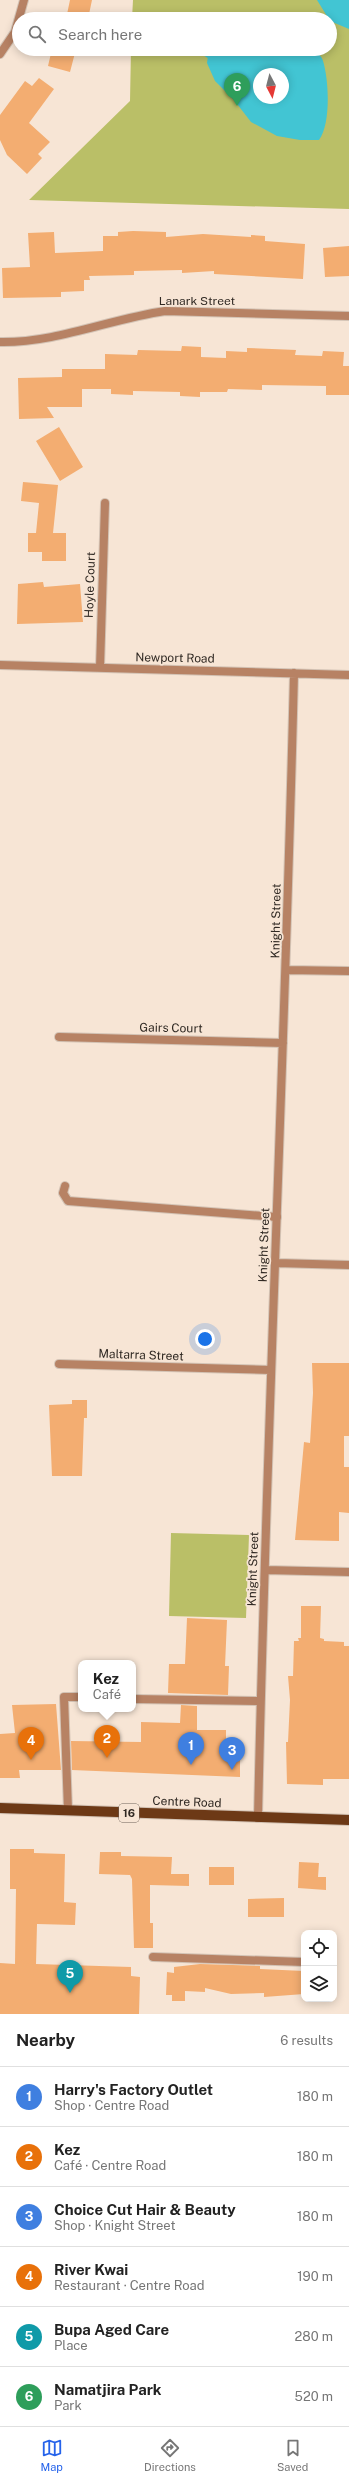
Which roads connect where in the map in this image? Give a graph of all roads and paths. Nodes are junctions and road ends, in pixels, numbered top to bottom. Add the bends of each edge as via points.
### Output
1 (24, 0) edge
2 (21, 12) edge
3 (12, 36) edge
4 (0, 54) edge
5 (349, 316) edge
6 (0, 342) edge
7 (105, 503) dead end
8 (0, 665) edge
9 (100, 668) junction
10 (294, 673) junction
11 (349, 675) edge
12 (287, 970) junction
13 (349, 971) edge
14 (59, 1037) dead end
15 (283, 1043) junction
16 (65, 1186) dead end
17 (277, 1217) junction
18 (276, 1263) junction
19 (349, 1265) edge
20 (59, 1364) dead end
21 (271, 1370) junction
22 (265, 1570) junction
23 (349, 1572) edge
24 (78, 1697) edge
25 (136, 1699) edge
26 (260, 1701) junction
27 (0, 1808) edge
28 (68, 1810) junction
29 (258, 1818) junction
30 (349, 1820) edge
31 (153, 1957) dead end
32 (301, 1962) edge

1 - 2 street
3 - 4 street
5 - 6 street, Lanark Street via 165,311 135,315 39,339
7 - 9 street, Hoyle Court
8 - 9 street, Newport Road
9 - 10 street, Newport Road
10 - 11 street, Newport Road
10 - 12 street, Knight Street
12 - 13 street
12 - 15 street, Knight Street
14 - 15 street, Gairs Court
15 - 17 street, Knight Street
16 - 17 street via 64,1193 68,1201
17 - 18 street, Knight Street
18 - 19 street
18 - 21 street, Knight Street
20 - 21 street, Maltarra Street
21 - 22 street, Knight Street
22 - 23 street
22 - 26 street, Knight Street
24 - 28 street via 64,1697
25 - 26 street
26 - 29 street, Knight Street
27 - 28 main road, Centre Road / 16
28 - 29 main road, Centre Road / 16
29 - 30 main road, Centre Road / 16
31 - 32 street

